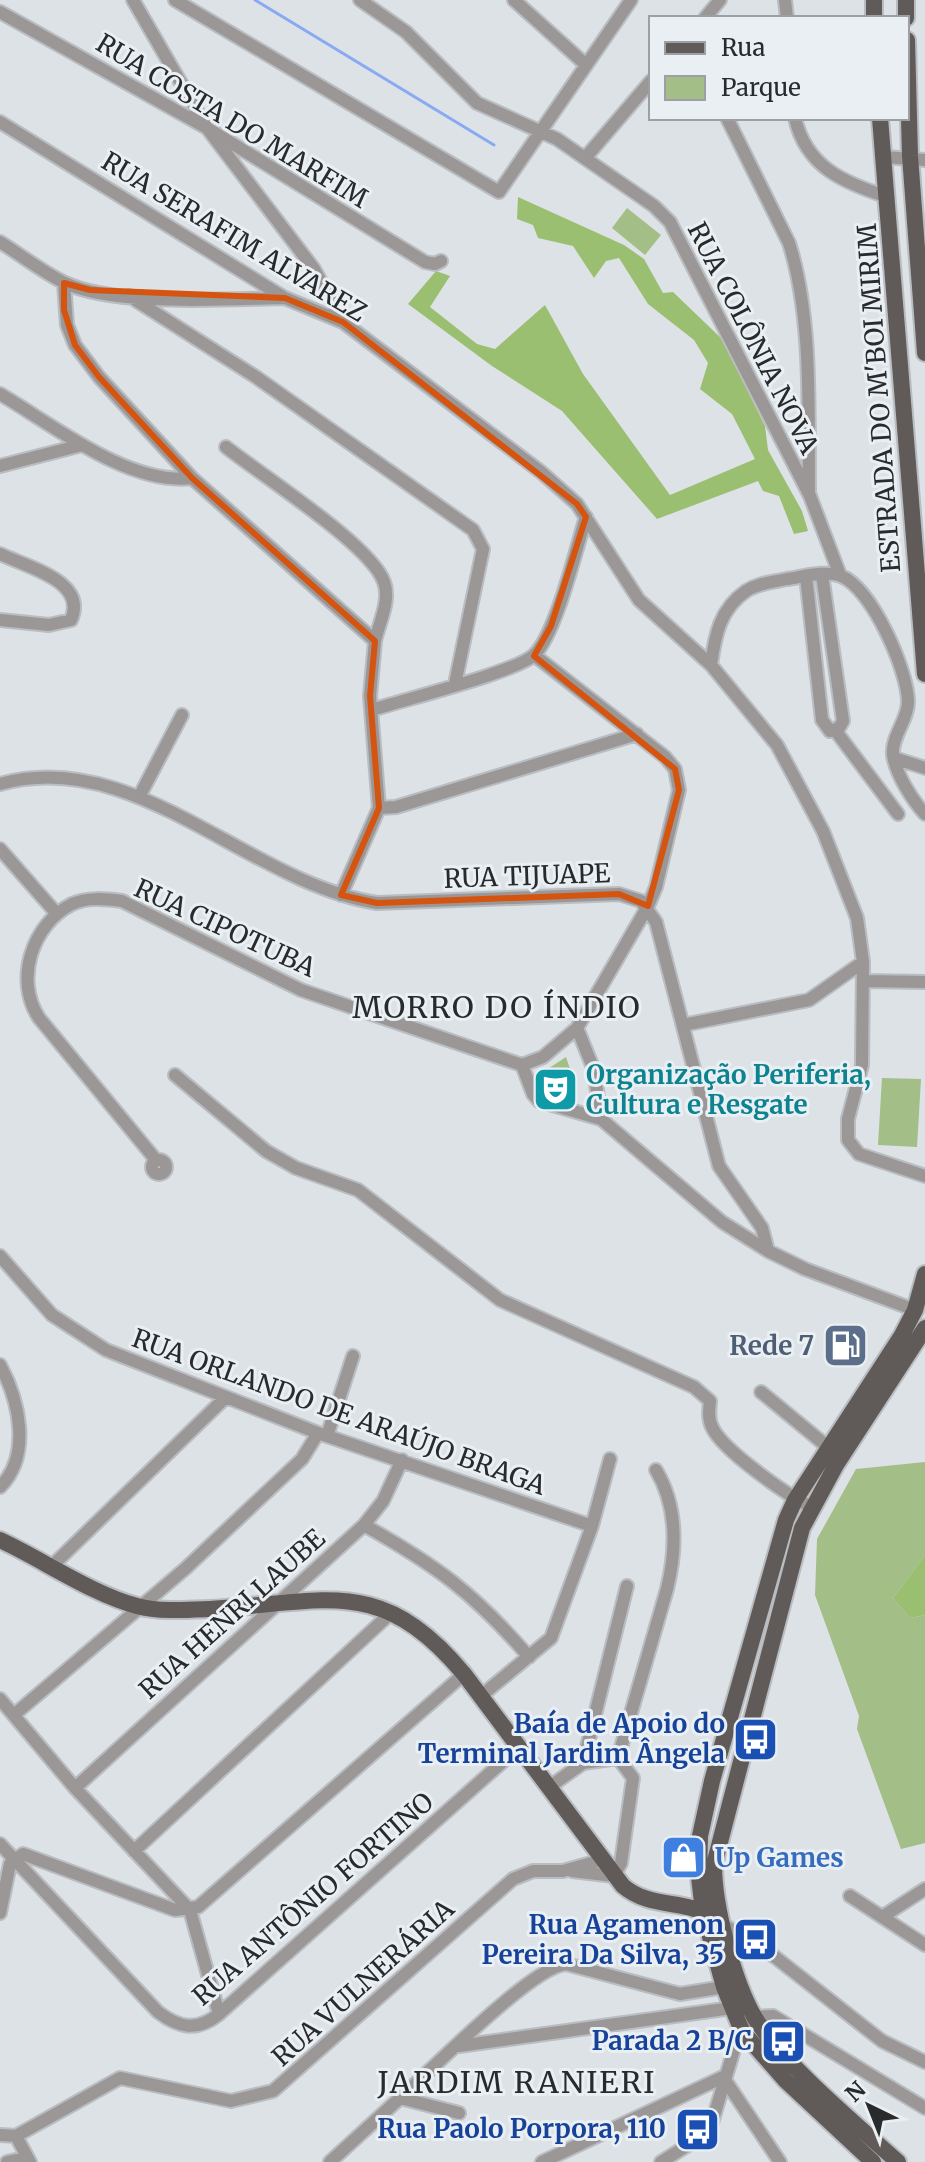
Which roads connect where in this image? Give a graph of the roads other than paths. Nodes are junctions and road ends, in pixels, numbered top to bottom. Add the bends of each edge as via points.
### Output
1 (133, 0) edge
2 (175, 0) edge
3 (360, 0) edge
4 (514, 0) edge
5 (631, 0) edge
6 (720, 0) edge
7 (0, 12) edge
8 (707, 16) edge
9 (909, 61) edge
10 (585, 64) junction
11 (649, 83) edge
12 (728, 120) edge
13 (796, 120) edge
14 (880, 120) edge
15 (0, 122) edge
16 (207, 128) junction
17 (541, 132) junction
18 (586, 157) junction
19 (884, 157) junction
20 (918, 158) edge
21 (888, 197) junction
22 (0, 242) edge
23 (441, 261) dead end
24 (64, 283) junction
25 (129, 296) junction
26 (285, 298) junction
27 (343, 322) junction
28 (925, 353) edge
29 (0, 394) edge
30 (82, 445) junction
31 (226, 447) dead end
32 (0, 466) edge
33 (192, 478) junction
34 (810, 496) junction
35 (586, 517) junction
36 (0, 554) edge
37 (822, 575) junction
38 (840, 575) junction
39 (806, 576) junction
40 (0, 620) edge
41 (375, 641) junction
42 (534, 655) junction
43 (711, 665) junction
44 (925, 674) edge
45 (455, 684) junction
46 (372, 710) junction
47 (182, 715) dead end
48 (835, 730) junction
49 (637, 734) junction
50 (894, 758) junction
51 (925, 768) edge
52 (0, 784) edge
53 (139, 797) junction
54 (379, 808) junction
55 (898, 814) dead end
56 (925, 814) edge
57 (0, 849) edge
58 (341, 895) junction
59 (648, 906) junction
60 (57, 914) junction
61 (863, 962) junction
62 (864, 981) junction
63 (925, 982) edge
64 (683, 1025) junction
65 (577, 1028) junction
66 (522, 1065) junction
67 (175, 1075) dead end
68 (601, 1119) junction
69 (156, 1160) dead end
70 (925, 1176) edge
71 (768, 1251) junction
72 (0, 1256) edge
73 (925, 1274) edge
74 (915, 1310) junction
75 (925, 1328) edge
76 (353, 1356) dead end
77 (0, 1365) edge
78 (761, 1392) dead end
79 (225, 1398) junction
80 (322, 1434) junction
81 (829, 1448) junction
82 (610, 1459) dead end
83 (402, 1460) junction
84 (656, 1470) dead end
85 (0, 1487) edge
86 (803, 1504) junction
87 (364, 1525) junction
88 (592, 1526) junction
89 (0, 1540) edge
90 (53, 1565) junction
91 (627, 1586) dead end
92 (276, 1602) junction
93 (138, 1606) junction
94 (392, 1612) junction
95 (529, 1657) junction
96 (464, 1674) junction
97 (481, 1696) junction
98 (0, 1699) edge
99 (15, 1714) junction
100 (518, 1748) junction
101 (618, 1758) junction
102 (583, 1763) junction
103 (75, 1788) junction
104 (548, 1788) junction
105 (0, 1844) edge
106 (134, 1851) junction
107 (14, 1859) junction
108 (602, 1860) junction
109 (569, 1870) junction
110 (614, 1876) junction
111 (925, 1889) edge
112 (850, 1896) dead end
113 (190, 1910) junction
114 (703, 1911) junction
115 (0, 1913) edge
116 (882, 1917) junction
117 (724, 1925) junction
118 (925, 1945) edge
119 (724, 1987) junction
120 (680, 1994) junction
121 (732, 2008) junction
122 (219, 2014) junction
123 (683, 2015) junction
124 (754, 2017) junction
125 (742, 2031) junction
126 (459, 2046) junction
127 (925, 2062) edge
128 (723, 2077) junction
129 (400, 2098) junction
130 (925, 2108) edge
131 (459, 2113) dead end
132 (0, 2135) edge
133 (16, 2136) junction
134 (28, 2160) edge
135 (7, 2162) edge
136 (330, 2162) edge
137 (542, 2162) edge
138 (661, 2162) edge
139 (780, 2162) edge
140 (873, 2162) edge
141 (898, 2162) edge

1 - 16 street
2 - 17 street via 498,191
3 - 17 street, RUA COLÔNIA NOVA via 406,32 477,103
4 - 10 street
5 - 10 street
6 - 8 street
7 - 16 street, RUA COSTA DO MARFIM
9 - 20 main road, ESTRADA DO M'BOI MIRIM
10 - 17 street
11 - 18 street
12 - 34 street via 795,263 803,325
13 - 21 street via 809,153 827,172
14 - 19 main road, ESTRADA DO M'BOI MIRIM
15 - 26 street, RUA SERAFIM ALVAREZ
16 - 23 street, RUA COSTA DO MARFIM via 425,262
16 - 27 street via 314,269
17 - 18 street, RUA COLÔNIA NOVA
18 - 34 street, RUA COLÔNIA NOVA via 670,222
19 - 20 street
19 - 21 main road, ESTRADA DO M'BOI MIRIM
20 - 28 main road, ESTRADA DO M'BOI MIRIM
21 - 44 main road, ESTRADA DO M'BOI MIRIM
22 - 24 street
24 - 25 street
24 - 33 street via 64,310 75,345
25 - 26 street
25 - 45 street via 256,377 473,530 483,549
26 - 27 street, RUA SERAFIM ALVAREZ
27 - 35 street, RUA SERAFIM ALVAREZ via 541,472
29 - 30 street
30 - 32 street
30 - 33 street via 153,478
31 - 41 street via 368,556 386,594
33 - 41 street
34 - 38 street, RUA COLÔNIA NOVA
35 - 42 street via 551,626
35 - 43 street, RUA SERAFIM ALVAREZ via 639,600
36 - 40 street via 67,587 75,601 71,620 49,625
37 - 38 street
37 - 39 street
37 - 48 street via 843,721
38 - 50 street via 874,607 907,691 907,712
39 - 43 street via 752,587 734,599 719,623
39 - 48 street via 822,720 827,730
41 - 46 street
42 - 45 street
42 - 49 street
43 - 61 street, RUA SERAFIM ALVAREZ via 777,745 823,831 857,918
45 - 46 street
46 - 54 street
47 - 53 street
48 - 55 street
49 - 54 street
49 - 59 street via 675,769 679,790
50 - 51 street
50 - 56 street
52 - 53 street, RUA TIJUAPE via 76,779
53 - 58 street, RUA TIJUAPE via 280,872
54 - 58 street
57 - 60 street
58 - 59 street, RUA TIJUAPE via 377,903 619,894
59 - 64 street
59 - 65 street
60 - 66 street, RUA CIPOTUBA via 83,901 122,901 301,990
60 - 69 street via 36,941 29,961 33,1009
61 - 62 street, RUA SERAFIM ALVAREZ
61 - 64 street via 809,1000
62 - 63 street
62 - 70 street, RUA SERAFIM ALVAREZ via 862,1065 848,1140 859,1154
64 - 71 street via 719,1166 762,1228
65 - 66 street via 543,1057
65 - 68 street via 594,1070
66 - 68 street via 539,1101
67 - 86 street via 266,1151 358,1190 500,1300 694,1387 710,1401 714,1432 769,1482
68 - 71 street via 722,1222
71 - 74 street
72 - 79 street, RUA ORLANDO DE ARAÚJO BRAGA via 74,1332
73 - 74 main road
74 - 81 main road
75 - 86 main road
76 - 80 street
77 - 85 street via 17,1410 14,1471
78 - 81 street
79 - 80 street, RUA ORLANDO DE ARAÚJO BRAGA
79 - 90 street
80 - 83 street, RUA ORLANDO DE ARAÚJO BRAGA
80 - 93 street via 186,1568
81 - 86 main road
82 - 88 street
83 - 87 street, RUA HENRI LAUBE via 383,1501
83 - 88 street, RUA ORLANDO DE ARAÚJO BRAGA
84 - 101 street via 670,1505 674,1562
86 - 114 main road via 777,1546 712,1781 699,1848
86 - 117 main road via 714,1865
87 - 92 street, RUA HENRI LAUBE
87 - 95 street via 456,1581
88 - 95 street via 551,1638
89 - 90 main road
90 - 93 main road
91 - 102 street
92 - 93 main road via 199,1609
92 - 94 main road via 364,1603
92 - 103 street, RUA HENRI LAUBE
93 - 99 street
94 - 96 main road via 424,1631
94 - 106 street
95 - 97 street
96 - 97 main road
96 - 113 street via 205,1903
97 - 100 main road
98 - 99 street
99 - 103 street
100 - 104 main road
100 - 122 street, RUA ANTÔNIO FORTINO
101 - 102 street
101 - 110 street via 633,1778 621,1863
102 - 104 street
103 - 106 street
104 - 108 main road
105 - 107 street, RUA ANTÔNIO FORTINO
106 - 113 street
107 - 113 street via 23,1854 39,1858 143,1900
107 - 115 street
107 - 122 street, RUA ANTÔNIO FORTINO via 158,2012 186,2027
108 - 109 street, RUA VULNERÁRIA
108 - 110 main road
109 - 110 street, RUA VULNERÁRIA
109 - 133 street, RUA VULNERÁRIA via 533,1871 513,1879 273,2091 231,2101 120,2078
110 - 114 main road via 650,1903
111 - 116 street
112 - 116 street
113 - 122 street
114 - 117 main road
114 - 119 main road
116 - 118 street
117 - 124 main road
117 - 127 street via 775,1957 882,2041
119 - 120 street
119 - 121 main road
120 - 123 street
120 - 126 street via 554,1965
121 - 123 street
121 - 125 main road
123 - 126 street
124 - 125 street
124 - 130 street via 773,2016
124 - 141 main road
125 - 128 street
125 - 140 main road via 786,2081
126 - 129 street
128 - 137 street
128 - 138 street via 711,2126
128 - 139 street
129 - 131 street
129 - 136 street
132 - 133 street
133 - 134 street
134 - 135 street

